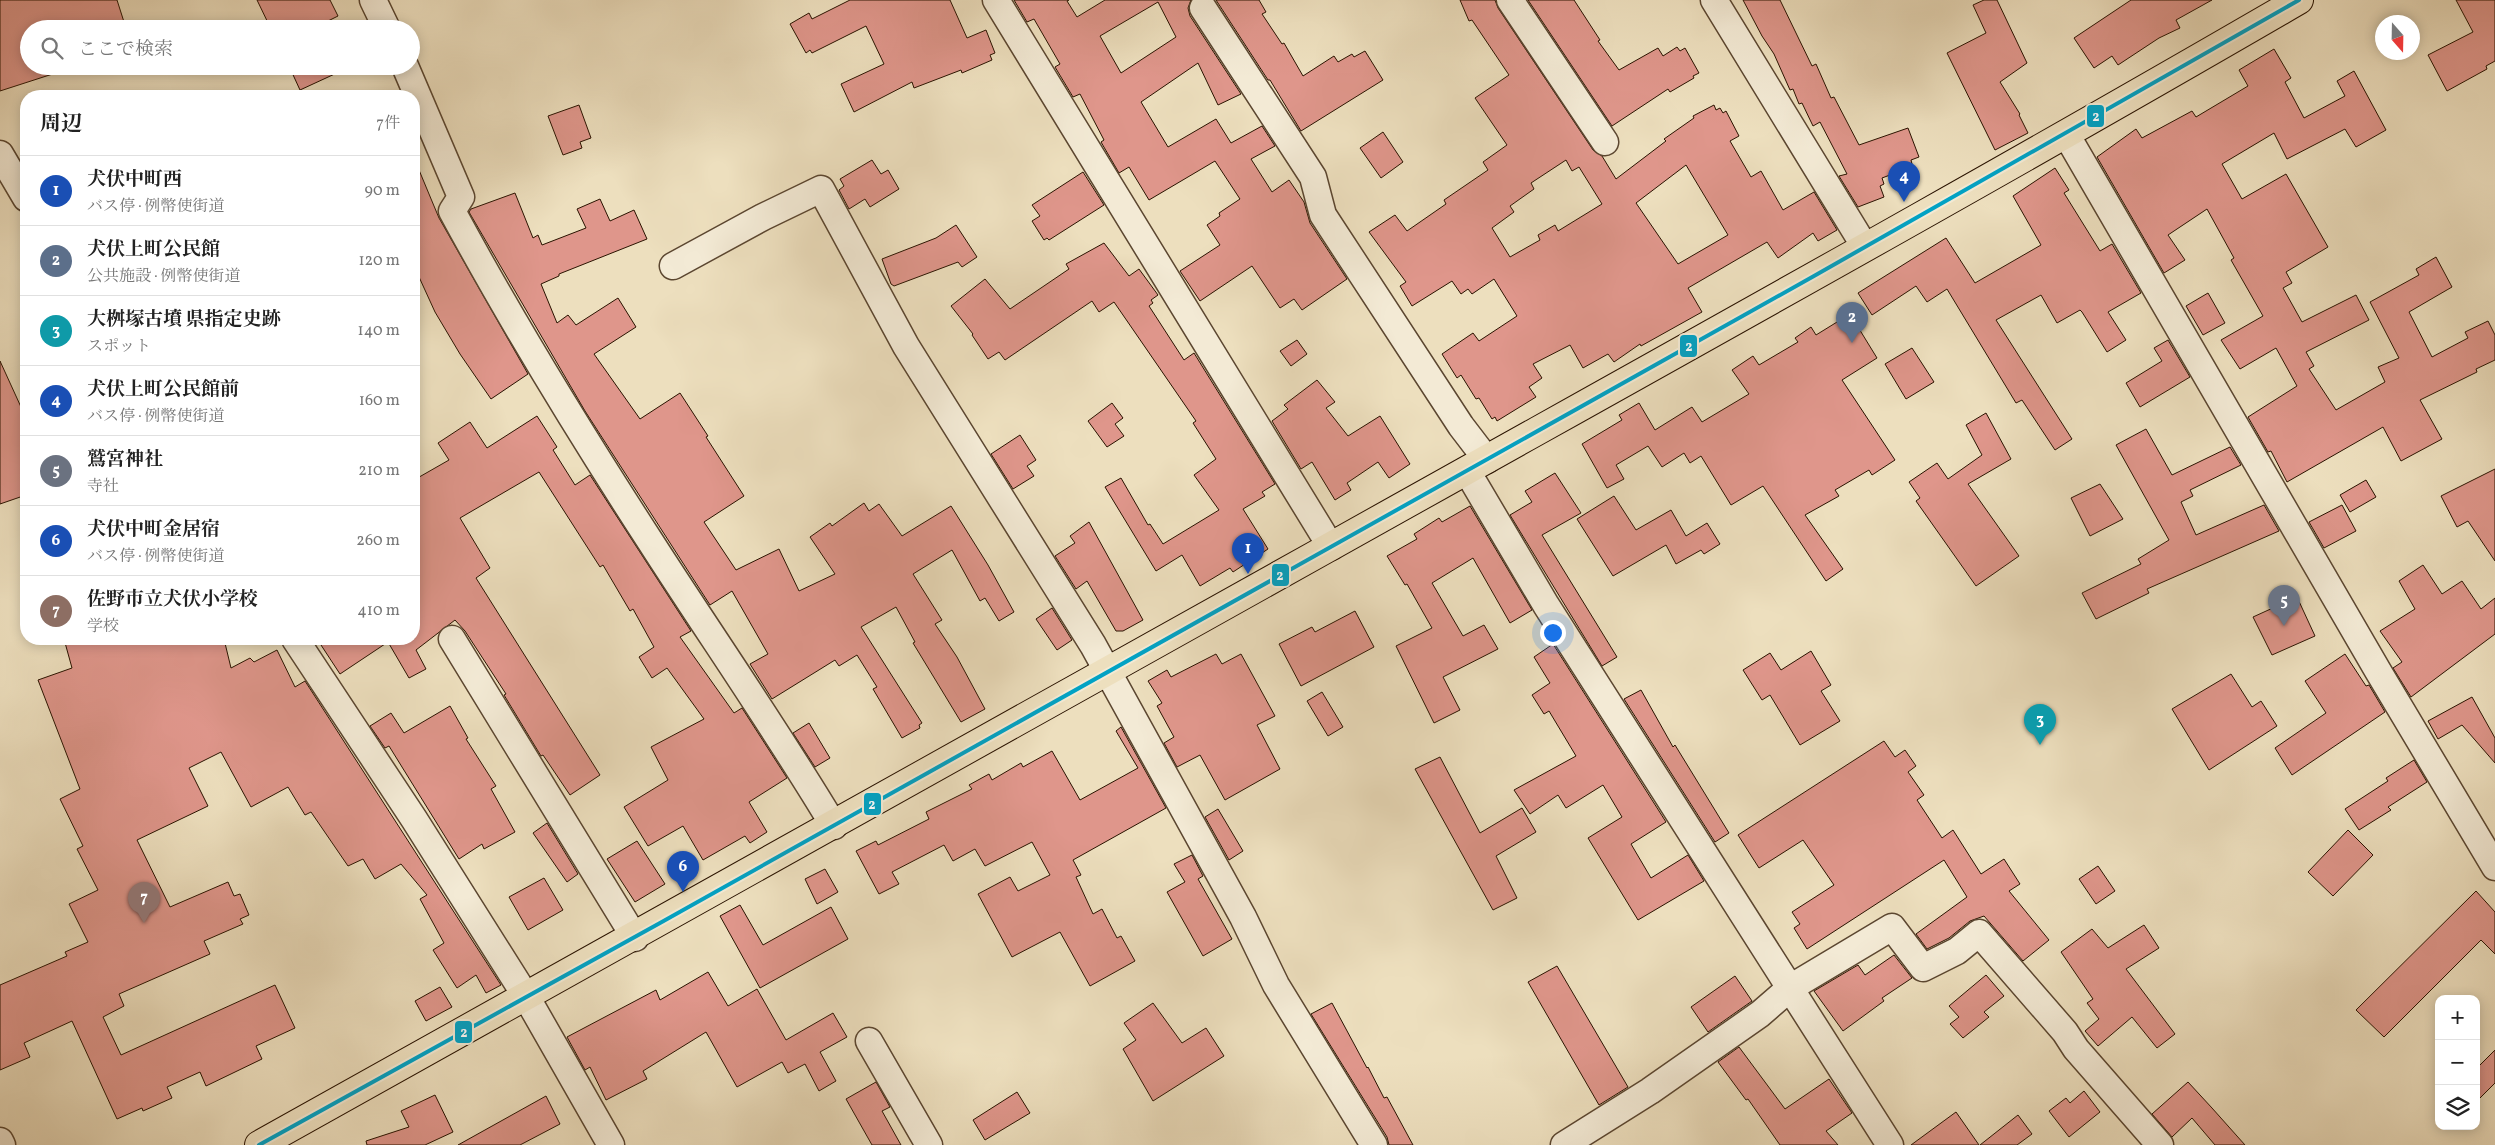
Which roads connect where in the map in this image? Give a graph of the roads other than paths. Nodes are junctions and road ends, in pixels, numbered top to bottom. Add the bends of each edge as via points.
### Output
1 (373, 0) edge
2 (996, 0) edge
3 (1510, 0) edge
4 (1714, 0) edge
5 (2299, 0) edge
6 (1202, 8) dead end
7 (383, 20) edge
8 (409, 75) edge
9 (415, 90) edge
10 (420, 101) edge
11 (2066, 134) junction
12 (1605, 142) dead end
13 (1, 159) edge
14 (20, 189) edge
15 (1865, 247) junction
16 (673, 266) dead end
17 (1477, 466) junction
18 (1331, 546) junction
19 (452, 639) dead end
20 (299, 645) edge
21 (1108, 673) junction
22 (834, 826) junction
23 (2495, 867) edge
24 (635, 938) junction
25 (1790, 988) junction
26 (526, 998) junction
27 (869, 1041) dead end
28 (0, 1141) edge
29 (2, 1145) edge
30 (259, 1145) edge
31 (610, 1145) edge
32 (929, 1145) edge
33 (1374, 1145) edge
34 (1564, 1145) edge
35 (1890, 1145) edge
36 (2160, 1145) edge

1 - 7 street
2 - 18 street
3 - 12 street
4 - 15 street
5 - 11 main road
6 - 17 street via 1313,178 1323,215 1461,426
8 - 9 street
10 - 22 street via 461,197 452,211 526,345 650,542 786,746
11 - 15 main road
11 - 23 street
13 - 14 street
15 - 17 main road
16 - 21 street via 821,189 906,346 1076,616
17 - 18 main road
17 - 25 street via 1546,604
18 - 21 main road
19 - 24 street
20 - 26 street via 414,819
21 - 22 main road
21 - 33 street via 1243,917 1276,985
22 - 24 main road
24 - 26 main road
25 - 34 street via 1760,1014 1665,1080
25 - 35 street
25 - 36 street via 1892,926 1923,968 1956,951 1978,933
26 - 30 main road
26 - 31 street
27 - 32 street
28 - 29 street

